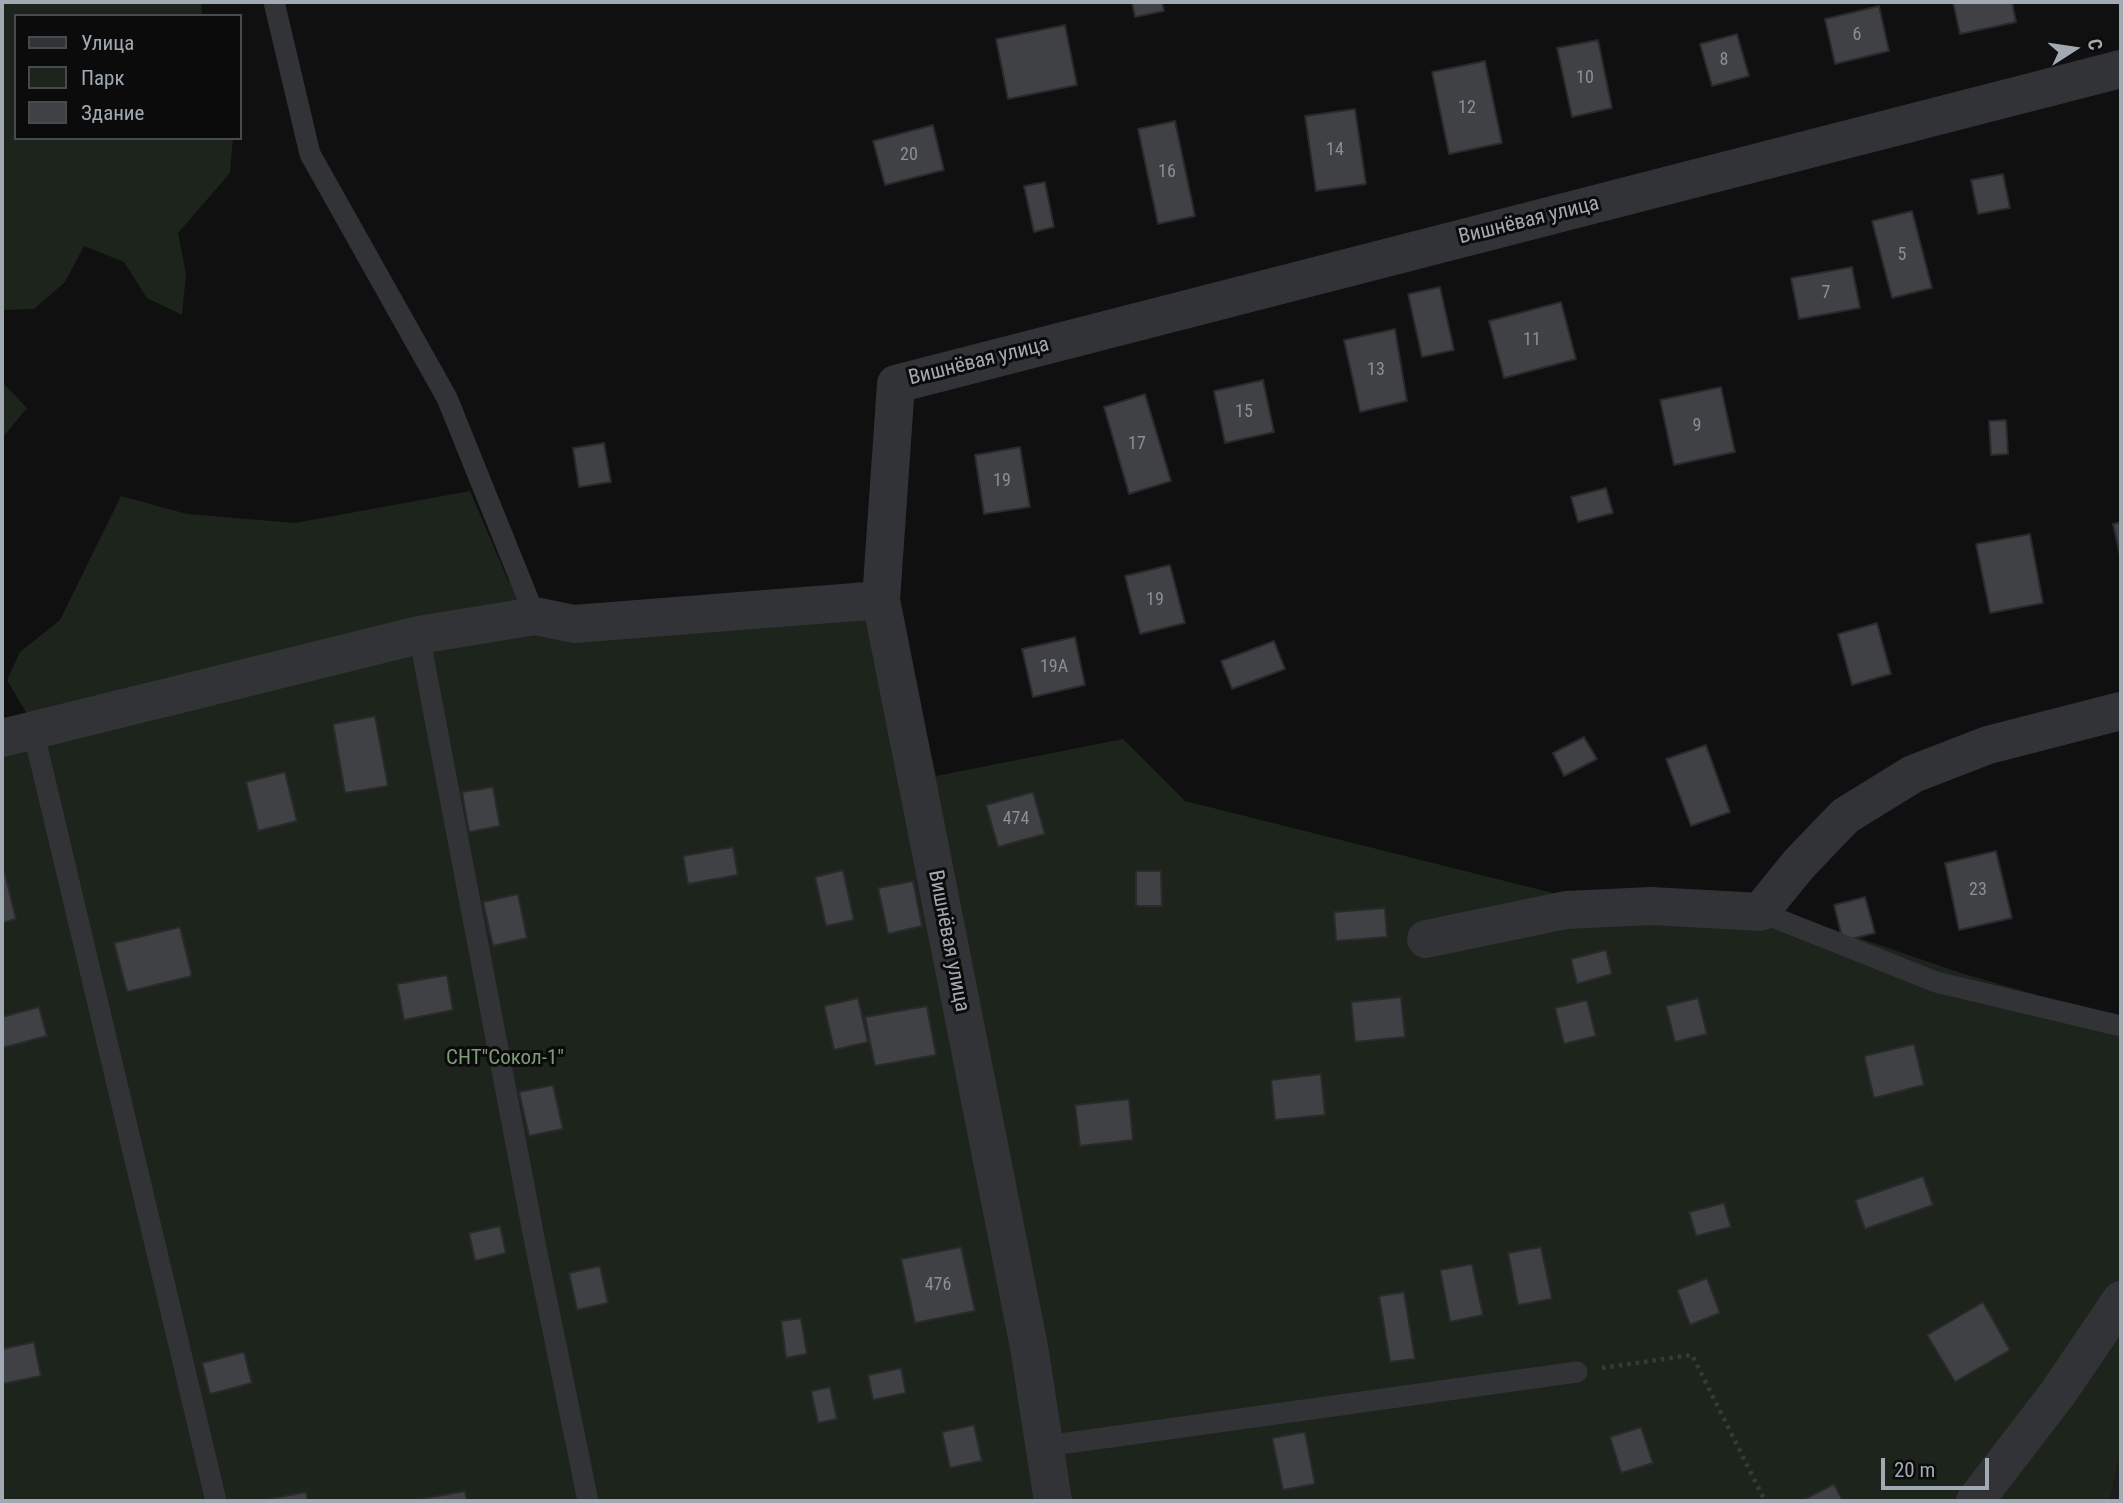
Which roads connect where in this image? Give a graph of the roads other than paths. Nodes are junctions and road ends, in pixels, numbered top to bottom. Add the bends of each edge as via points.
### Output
1 (274, 2) edge
2 (2121, 69) edge
3 (881, 600) junction
4 (534, 615) junction
5 (419, 635) junction
6 (2121, 711) edge
7 (17, 734) edge
8 (1760, 912) junction
9 (1426, 939) dead end
10 (2121, 1026) edge
11 (2121, 1300) edge
12 (1577, 1372) road end
13 (1045, 1446) junction
14 (216, 1501) edge
15 (588, 1501) edge
16 (1054, 1501) edge
17 (1975, 1501) edge

1 - 4 lane via 310,154 447,398
2 - 3 street, Вишнёвая улица via 896,384
3 - 4 street via 574,624
3 - 13 street, Вишнёвая улица
4 - 5 street
5 - 7 street
5 - 15 lane
6 - 8 street via 1988,745 1913,774 1845,816
7 - 14 lane
8 - 9 street via 1651,906 1566,909
8 - 10 lane via 1936,982
11 - 17 street via 2058,1393
12 - 13 lane
13 - 16 street, Вишнёвая улица

